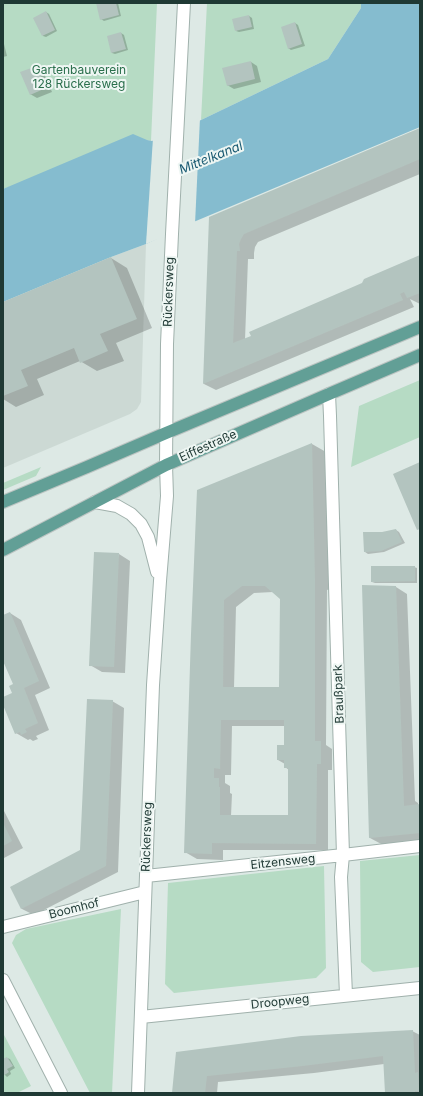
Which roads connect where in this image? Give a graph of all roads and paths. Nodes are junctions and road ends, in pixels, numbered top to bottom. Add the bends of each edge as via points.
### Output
1 (184, 3) edge
2 (420, 327) edge
3 (420, 355) edge
4 (329, 394) junction
5 (166, 433) junction
6 (166, 465) junction
7 (3, 502) edge
8 (95, 502) junction
9 (3, 550) edge
10 (160, 581) junction
11 (420, 846) edge
12 (343, 855) junction
13 (146, 876) junction
14 (145, 892) junction
15 (3, 927) edge
16 (3, 980) edge
17 (420, 988) edge
18 (346, 995) junction
19 (141, 1017) junction
20 (61, 1093) edge
21 (138, 1093) edge

1 - 5 street, Rückersweg via 167,344
2 - 5 main road
3 - 4 main road, Eiffestraße
4 - 6 main road, Eiffestraße
4 - 12 street, Braußpark
5 - 6 street, Rückersweg
5 - 7 main road
6 - 8 main road, Eiffestraße
6 - 10 street, Rückersweg via 167,496
8 - 9 main road, Eiffestraße
8 - 10 street, Rückersweg via 117,506 141,524 148,537
10 - 13 street, Rückersweg via 153,685
11 - 12 street, Eitzensweg
12 - 13 street, Eitzensweg
12 - 18 street, Braußpark via 341,877
13 - 14 street, Rückersweg
14 - 15 street, Boomhof
14 - 19 street, Rückersweg
16 - 20 street
17 - 18 street, Droopweg
18 - 19 street, Droopweg
19 - 21 street, Rückersweg

